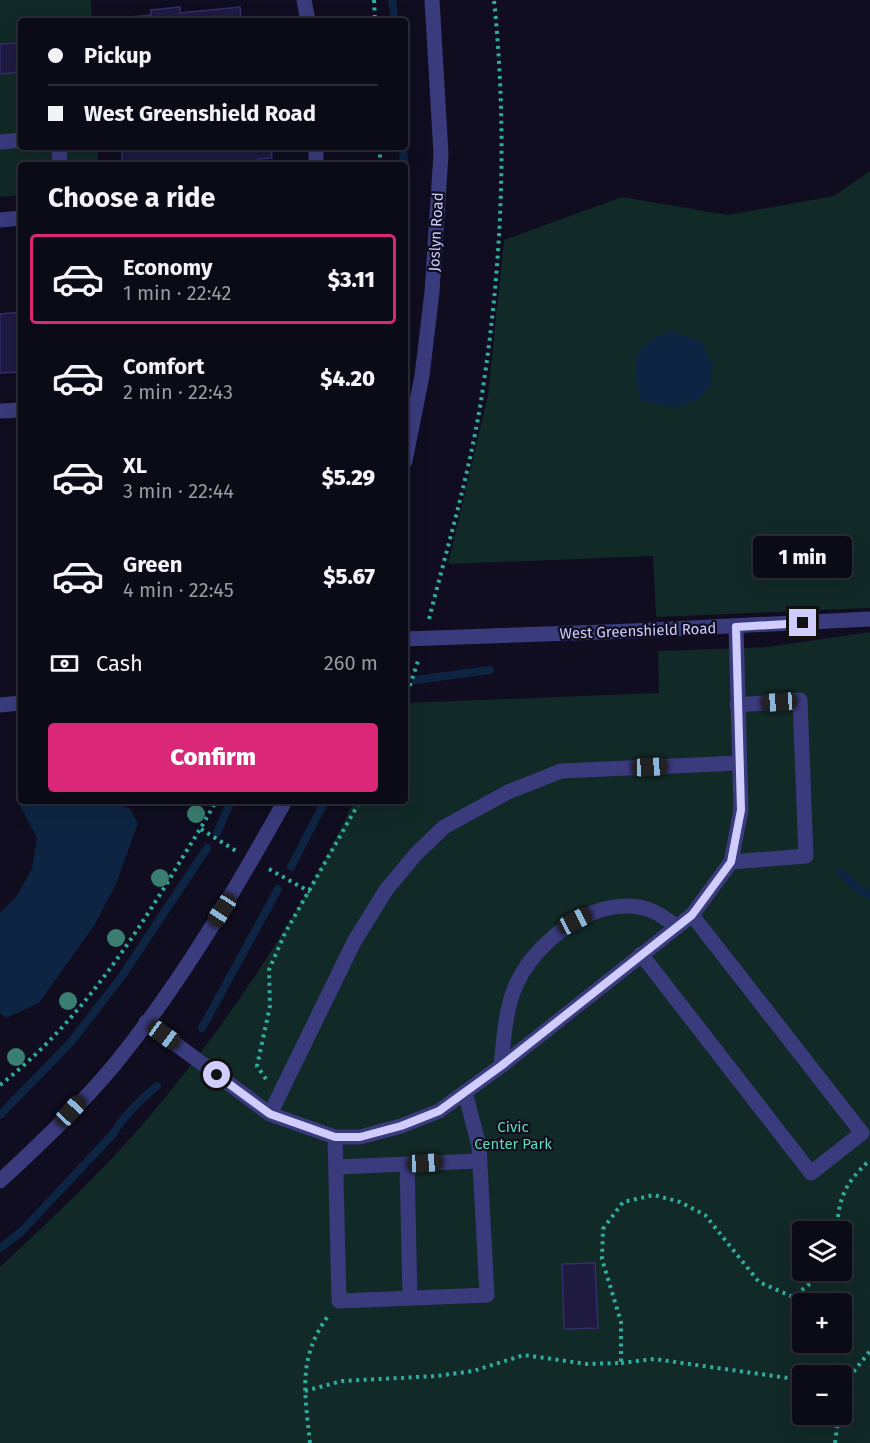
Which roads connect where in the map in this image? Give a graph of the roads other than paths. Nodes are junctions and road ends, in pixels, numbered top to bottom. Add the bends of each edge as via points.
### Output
1 (304, 0) edge
2 (432, 0) edge
3 (307, 18) edge
4 (18, 140) edge
5 (0, 142) edge
6 (18, 218) edge
7 (0, 220) edge
8 (18, 410) edge
9 (0, 411) edge
10 (408, 444) edge
11 (870, 619) edge
12 (736, 627) junction
13 (408, 639) edge
14 (18, 704) edge
15 (0, 705) edge
16 (737, 705) junction
17 (739, 763) junction
18 (283, 804) edge
19 (731, 862) junction
20 (692, 915) junction
21 (677, 927) junction
22 (641, 954) junction
23 (146, 1022) junction
24 (501, 1066) junction
25 (465, 1092) junction
26 (270, 1114) junction
27 (335, 1137) junction
28 (480, 1161) junction
29 (407, 1164) junction
30 (336, 1167) junction
31 (0, 1181) edge
32 (410, 1298) junction

1 - 3 street
2 - 10 street, Joslyn Road via 441,154 426,345
4 - 5 street
6 - 7 street
8 - 9 street
11 - 12 street, West Greenshield Road
12 - 13 street, West Greenshield Road
12 - 16 street
14 - 15 street
16 - 17 street
16 - 19 street via 800,700 806,856
17 - 19 street via 741,810
17 - 26 street via 561,771 508,792 444,827 386,891 354,942
18 - 23 street via 234,893
19 - 20 street
20 - 21 street
20 - 22 street via 862,1133 811,1173
21 - 22 street
21 - 24 street via 650,910 621,906 596,910 553,937 517,981 508,1011
22 - 24 street
23 - 26 street
23 - 31 street via 114,1065
24 - 25 street
25 - 27 street via 439,1111 401,1126 360,1137
25 - 28 street
26 - 27 street
27 - 30 street
28 - 29 street
28 - 32 street via 487,1294
29 - 30 street
29 - 32 street
30 - 32 street via 339,1301

